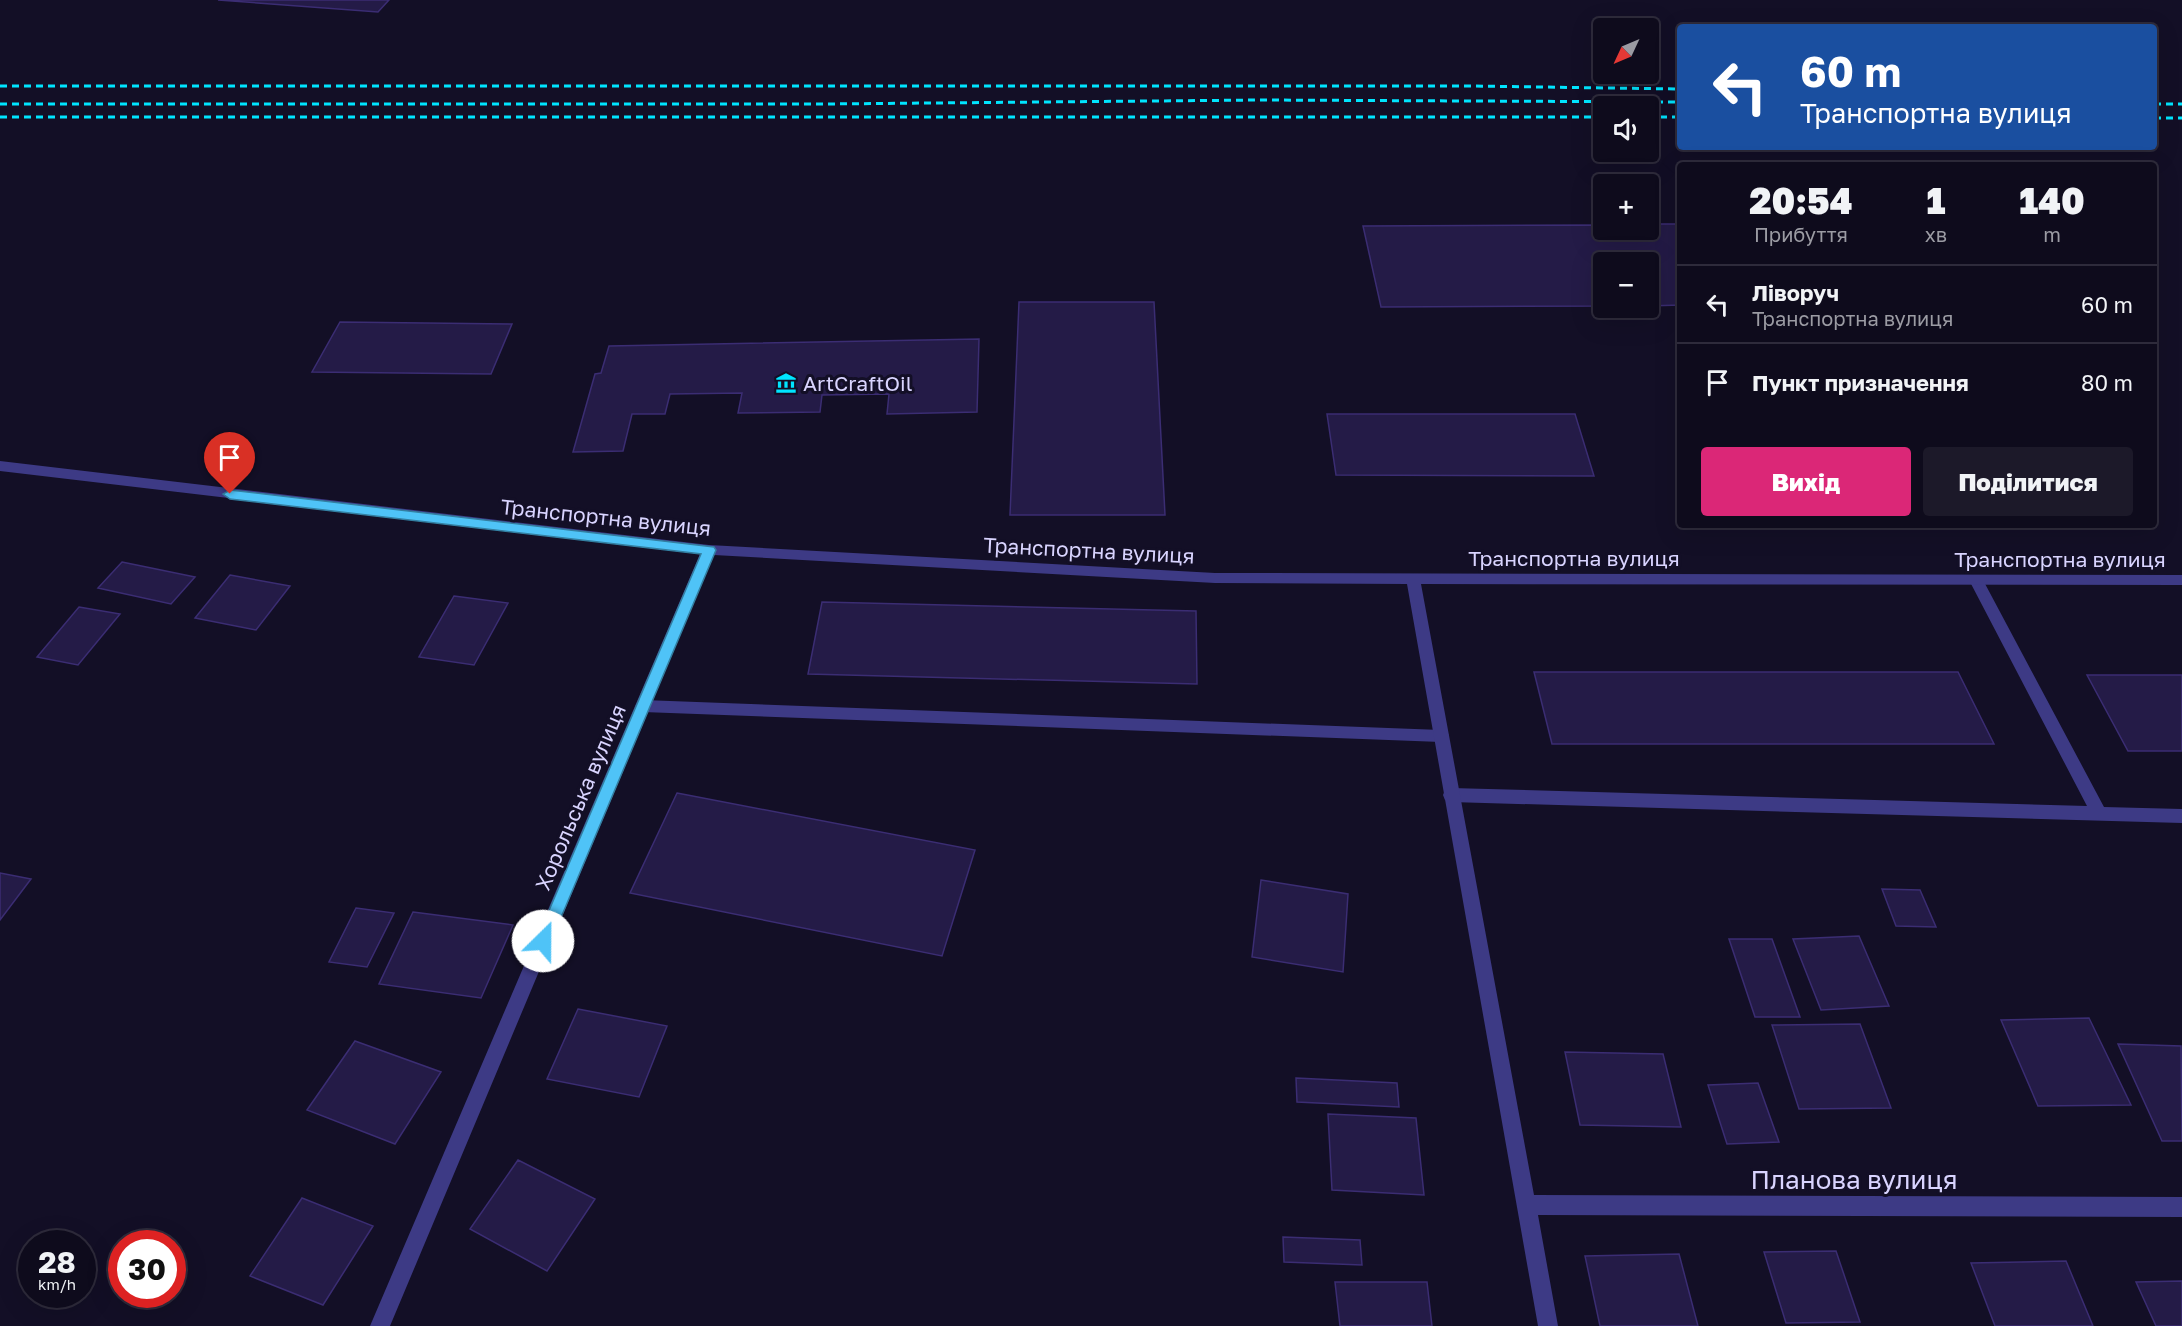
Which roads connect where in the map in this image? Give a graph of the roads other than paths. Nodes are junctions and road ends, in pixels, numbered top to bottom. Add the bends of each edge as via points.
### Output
1 (0, 466) edge
2 (709, 550) junction
3 (1413, 579) junction
4 (1976, 580) junction
5 (2182, 580) edge
6 (643, 706) junction
7 (1441, 736) junction
8 (1451, 795) junction
9 (2099, 814) junction
10 (2182, 816) edge
11 (1527, 1205) junction
12 (2182, 1207) edge
13 (380, 1326) edge
14 (1548, 1326) edge

1 - 2 street, Транспортна вулиця
2 - 3 street, Транспортна вулиця via 1215,578
2 - 6 street, Хорольська вулиця
3 - 4 street, Транспортна вулиця
3 - 7 street
4 - 5 street, Транспортна вулиця
4 - 9 street
6 - 7 street
6 - 13 street, Хорольська вулиця
7 - 8 street
8 - 9 street
8 - 11 street
9 - 10 street
11 - 12 street, Планова вулиця
11 - 14 street

